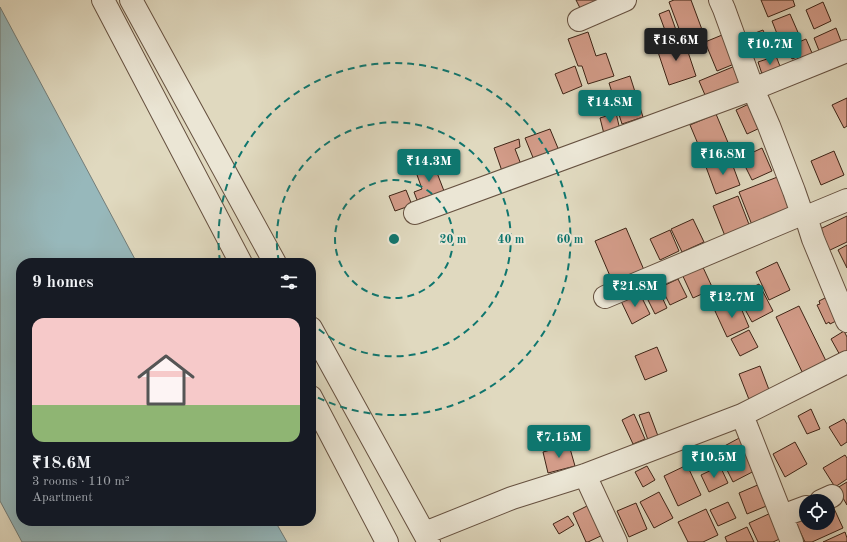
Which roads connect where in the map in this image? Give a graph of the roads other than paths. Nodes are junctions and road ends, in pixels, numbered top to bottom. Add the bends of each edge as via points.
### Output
1 (103, 0) edge
2 (131, 0) edge
3 (626, 0) edge
4 (720, 0) edge
5 (579, 20) dead end
6 (847, 51) edge
7 (753, 89) junction
8 (847, 200) edge
9 (415, 213) dead end
10 (804, 215) junction
11 (238, 258) edge
12 (272, 258) edge
13 (605, 297) dead end
14 (847, 321) edge
15 (316, 337) edge
16 (847, 362) edge
17 (316, 407) edge
18 (742, 416) junction
19 (585, 475) junction
20 (799, 510) edge
21 (782, 516) junction
22 (427, 538) edge
23 (790, 541) edge
24 (387, 542) edge
25 (616, 542) edge

1 - 11 street
2 - 12 street
3 - 5 street
4 - 7 street
6 - 7 street
7 - 9 street
7 - 10 street
8 - 10 street
10 - 13 street
10 - 14 street
15 - 22 street
16 - 18 street
17 - 24 street
18 - 19 street
18 - 21 street
19 - 22 street via 512,498
19 - 25 street
20 - 21 street
21 - 23 street

